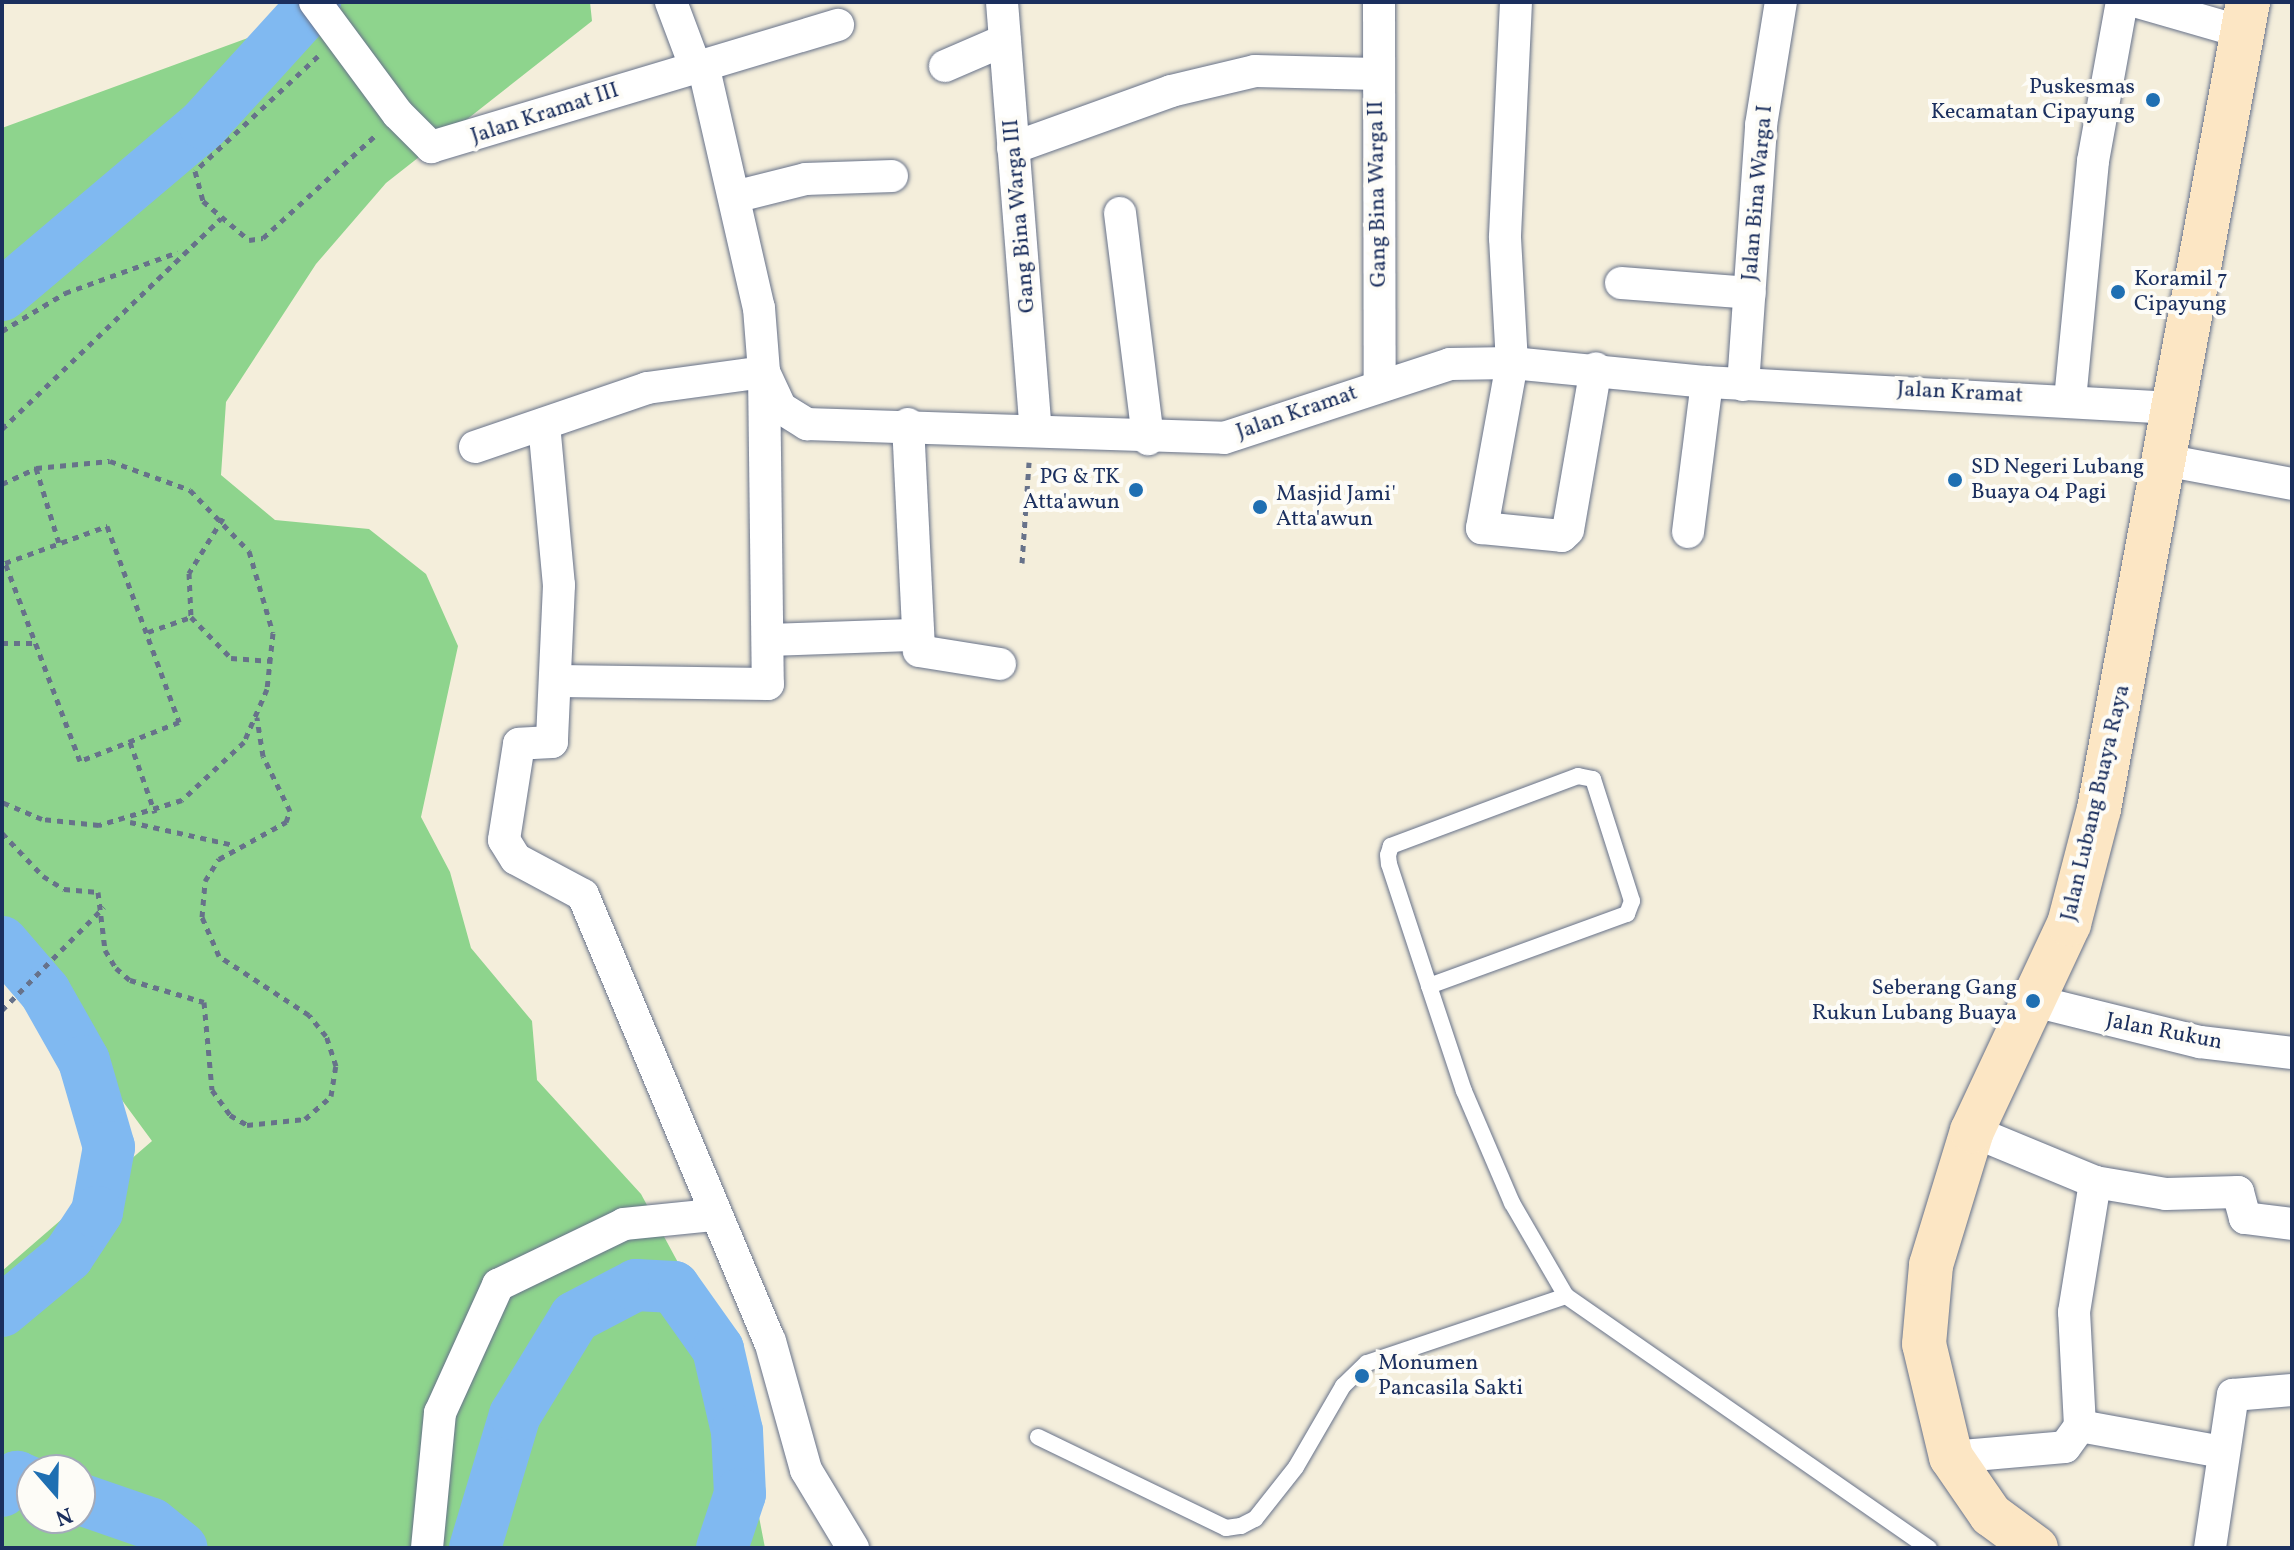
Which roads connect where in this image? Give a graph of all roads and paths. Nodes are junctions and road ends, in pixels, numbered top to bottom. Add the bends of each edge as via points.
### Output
1 (671, 2) edge
2 (1002, 2) edge
3 (1379, 2) edge
4 (1516, 2) edge
5 (1781, 2) edge
6 (2122, 2) edge
7 (2138, 2) edge
8 (2245, 17) edge
9 (328, 21) edge
10 (838, 25) dead end
11 (1005, 40) junction
12 (695, 66) junction
13 (945, 66) dead end
14 (1377, 74) junction
15 (398, 114) junction
16 (1013, 148) junction
17 (892, 176) dead end
18 (734, 197) junction
19 (1120, 213) dead end
20 (221, 218) junction
21 (179, 252) junction
22 (1621, 283) dead end
23 (1750, 293) junction
24 (2, 331) edge
25 (1512, 363) junction
26 (1596, 368) junction
27 (764, 372) junction
28 (1707, 382) junction
29 (1380, 385) junction
30 (1743, 385) junction
31 (2070, 400) junction
32 (2170, 408) junction
33 (544, 424) junction
34 (908, 424) junction
35 (2, 429) edge
36 (1036, 430) junction
37 (1148, 439) junction
38 (475, 447) dead end
39 (2164, 460) junction
40 (36, 468) junction
41 (2, 484) edge
42 (2292, 484) edge
43 (224, 518) junction
44 (1688, 532) dead end
45 (59, 543) junction
46 (1022, 563) dead end
47 (191, 617) junction
48 (148, 632) junction
49 (917, 635) junction
50 (771, 640) junction
51 (2, 643) edge
52 (37, 643) junction
53 (272, 661) junction
54 (1000, 664) dead end
55 (558, 681) junction
56 (257, 717) junction
57 (130, 742) junction
58 (2, 802) edge
59 (155, 813) junction
60 (128, 821) junction
61 (2, 833) edge
62 (235, 845) junction
63 (104, 907) junction
64 (1429, 986) junction
65 (2038, 1002) junction
66 (2, 1010) edge
67 (2292, 1053) edge
68 (1972, 1131) junction
69 (2095, 1182) junction
70 (713, 1215) junction
71 (2292, 1224) edge
72 (1566, 1296) junction
73 (2292, 1390) edge
74 (2080, 1426) junction
75 (1038, 1437) dead end
76 (2221, 1452) junction
77 (1951, 1457) junction
78 (427, 1548) edge
79 (853, 1548) edge
80 (1929, 1548) edge
81 (2036, 1548) edge
82 (2210, 1548) edge

1 - 12 street, Jalan Kramat
2 - 11 street, Gang Bina Warga III
3 - 14 street, Gang Bina Warga II
4 - 25 street via 1505,238
5 - 23 street, Jalan Bina Warga I via 1761,125
6 - 31 street via 2093,161
7 - 8 street
8 - 32 main road, Jalan Lubang Buaya Raya
9 - 15 street, Jalan Kramat III
9 - 20 path via 195,171 195,190
10 - 12 street, Jalan Kramat III
11 - 13 street
11 - 16 street, Gang Bina Warga III
12 - 15 street, Jalan Kramat III via 445,147 422,144
12 - 18 street, Jalan Kramat via 705,73
14 - 16 street via 1255,71 1171,91
14 - 29 street, Gang Bina Warga II
15 - 20 path via 274,231 249,240
16 - 36 street, Gang Bina Warga III
17 - 18 street via 806,179
18 - 27 street, Jalan Kramat via 759,308
19 - 37 street
20 - 21 path
21 - 24 path via 65,293
21 - 35 path
22 - 23 street
23 - 30 street, Jalan Bina Warga I
25 - 26 street, Jalan Kramat
25 - 26 street via 1482,528 1562,536 1568,530
25 - 29 street, Jalan Kramat via 1450,364
26 - 28 street, Jalan Kramat
27 - 33 street via 647,388
27 - 34 street, Jalan Kramat via 781,408 807,424
27 - 50 street
28 - 30 street, Jalan Kramat
28 - 44 street
29 - 37 street, Jalan Kramat via 1224,438
30 - 31 street, Jalan Kramat
31 - 32 street, Jalan Kramat
32 - 39 main road, Jalan Lubang Buaya Raya
33 - 38 street
33 - 55 street via 557,523
34 - 36 street, Jalan Kramat
34 - 49 street
36 - 37 street, Jalan Kramat
36 - 46 path
39 - 42 street
39 - 65 main road, Jalan Lubang Buaya Raya via 2099,809 2069,924
40 - 41 path
40 - 43 path via 81,460 138,467 190,490
40 - 45 path
43 - 47 path via 189,573
43 - 53 path via 262,577
45 - 48 path via 107,526
45 - 52 path via 5,563
47 - 48 path
47 - 53 path via 224,654
48 - 57 path via 179,722
49 - 50 street
49 - 54 street via 922,654
50 - 55 street via 764,686
51 - 52 path
52 - 57 path via 80,761
53 - 56 path
55 - 70 street via 551,744 519,744 504,840 516,859 583,895
56 - 59 path via 226,764
56 - 62 path via 263,756 290,811 276,831
57 - 59 path
58 - 60 path via 71,824
59 - 60 path
60 - 62 path
61 - 63 path via 43,876 64,889 98,892
62 - 63 path via 205,881 206,938 247,978 309,1015 326,1036 336,1066 331,1096 305,1119 247,1125 230,1115 212,1090 204,1002 130,980 116,968 105,950
63 - 66 path
64 - 64 lane via 1627,914 1632,901 1593,779 1578,776 1391,846 1389,864
64 - 72 lane via 1512,1203
65 - 67 street, Jalan Rukun via 2190,1040
65 - 68 main road, Jalan Lubang Buaya Raya
68 - 69 street
68 - 77 main road, Jalan Lubang Buaya Raya via 1931,1265 1924,1344
69 - 71 street via 2166,1194 2238,1192 2245,1218
69 - 74 street via 2074,1312
70 - 78 street via 624,1224 498,1285 440,1413
70 - 79 street via 770,1341 806,1470
72 - 75 lane via 1367,1363 1343,1386 1296,1467 1255,1519 1241,1526 1226,1528
72 - 80 lane
73 - 76 street via 2234,1392
74 - 76 street
74 - 77 street via 2065,1447
76 - 82 street
77 - 81 main road, Jalan Lubang Buaya Raya via 1991,1515

